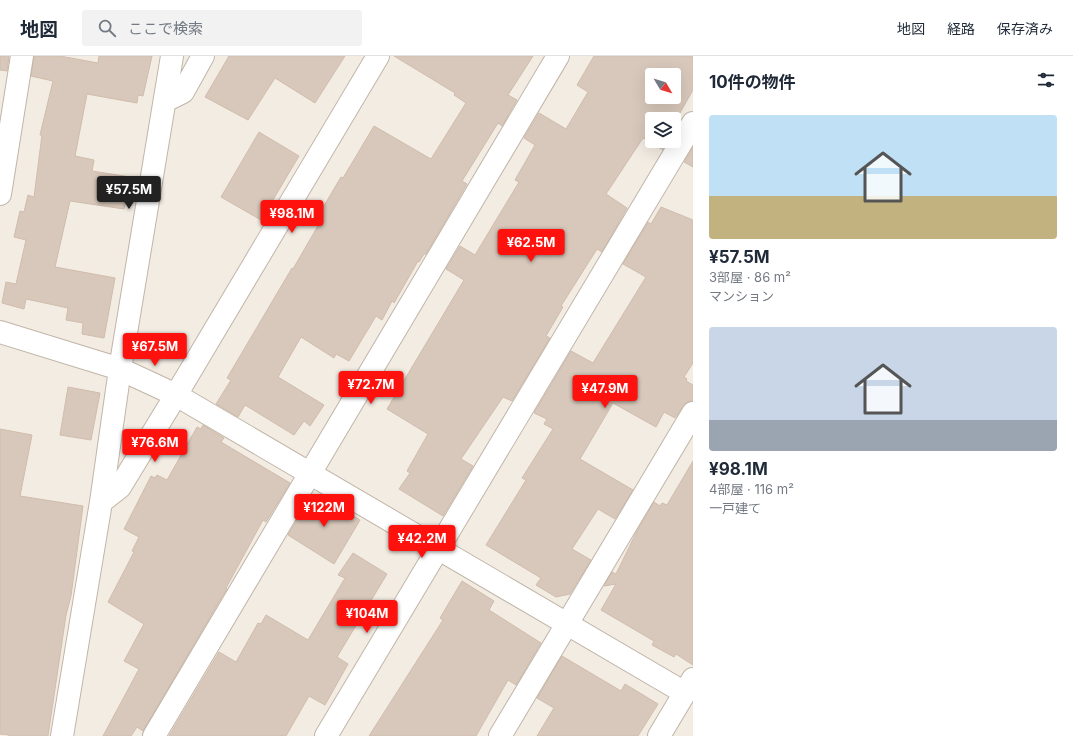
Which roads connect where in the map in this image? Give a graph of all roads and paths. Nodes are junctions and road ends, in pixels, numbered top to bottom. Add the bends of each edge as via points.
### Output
1 (22, 56) edge
2 (172, 56) edge
3 (203, 56) edge
4 (378, 56) edge
5 (558, 56) edge
6 (165, 101) junction
7 (693, 123) edge
8 (0, 194) edge
9 (0, 332) edge
10 (120, 369) junction
11 (176, 396) junction
12 (693, 413) edge
13 (310, 474) junction
14 (101, 502) junction
15 (438, 549) junction
16 (566, 624) junction
17 (689, 686) edge
18 (62, 736) edge
19 (154, 736) edge
20 (326, 736) edge
21 (500, 736) edge
22 (659, 736) edge

1 - 8 street
2 - 6 street
3 - 6 street via 183,92
4 - 11 street
5 - 13 street
6 - 10 street
7 - 15 street
9 - 10 street
10 - 11 street
10 - 14 street
11 - 13 street
11 - 14 street via 120,486
12 - 16 street
13 - 15 street
13 - 19 street
14 - 18 street
15 - 16 street
15 - 20 street
16 - 17 street
16 - 21 street
17 - 22 street

